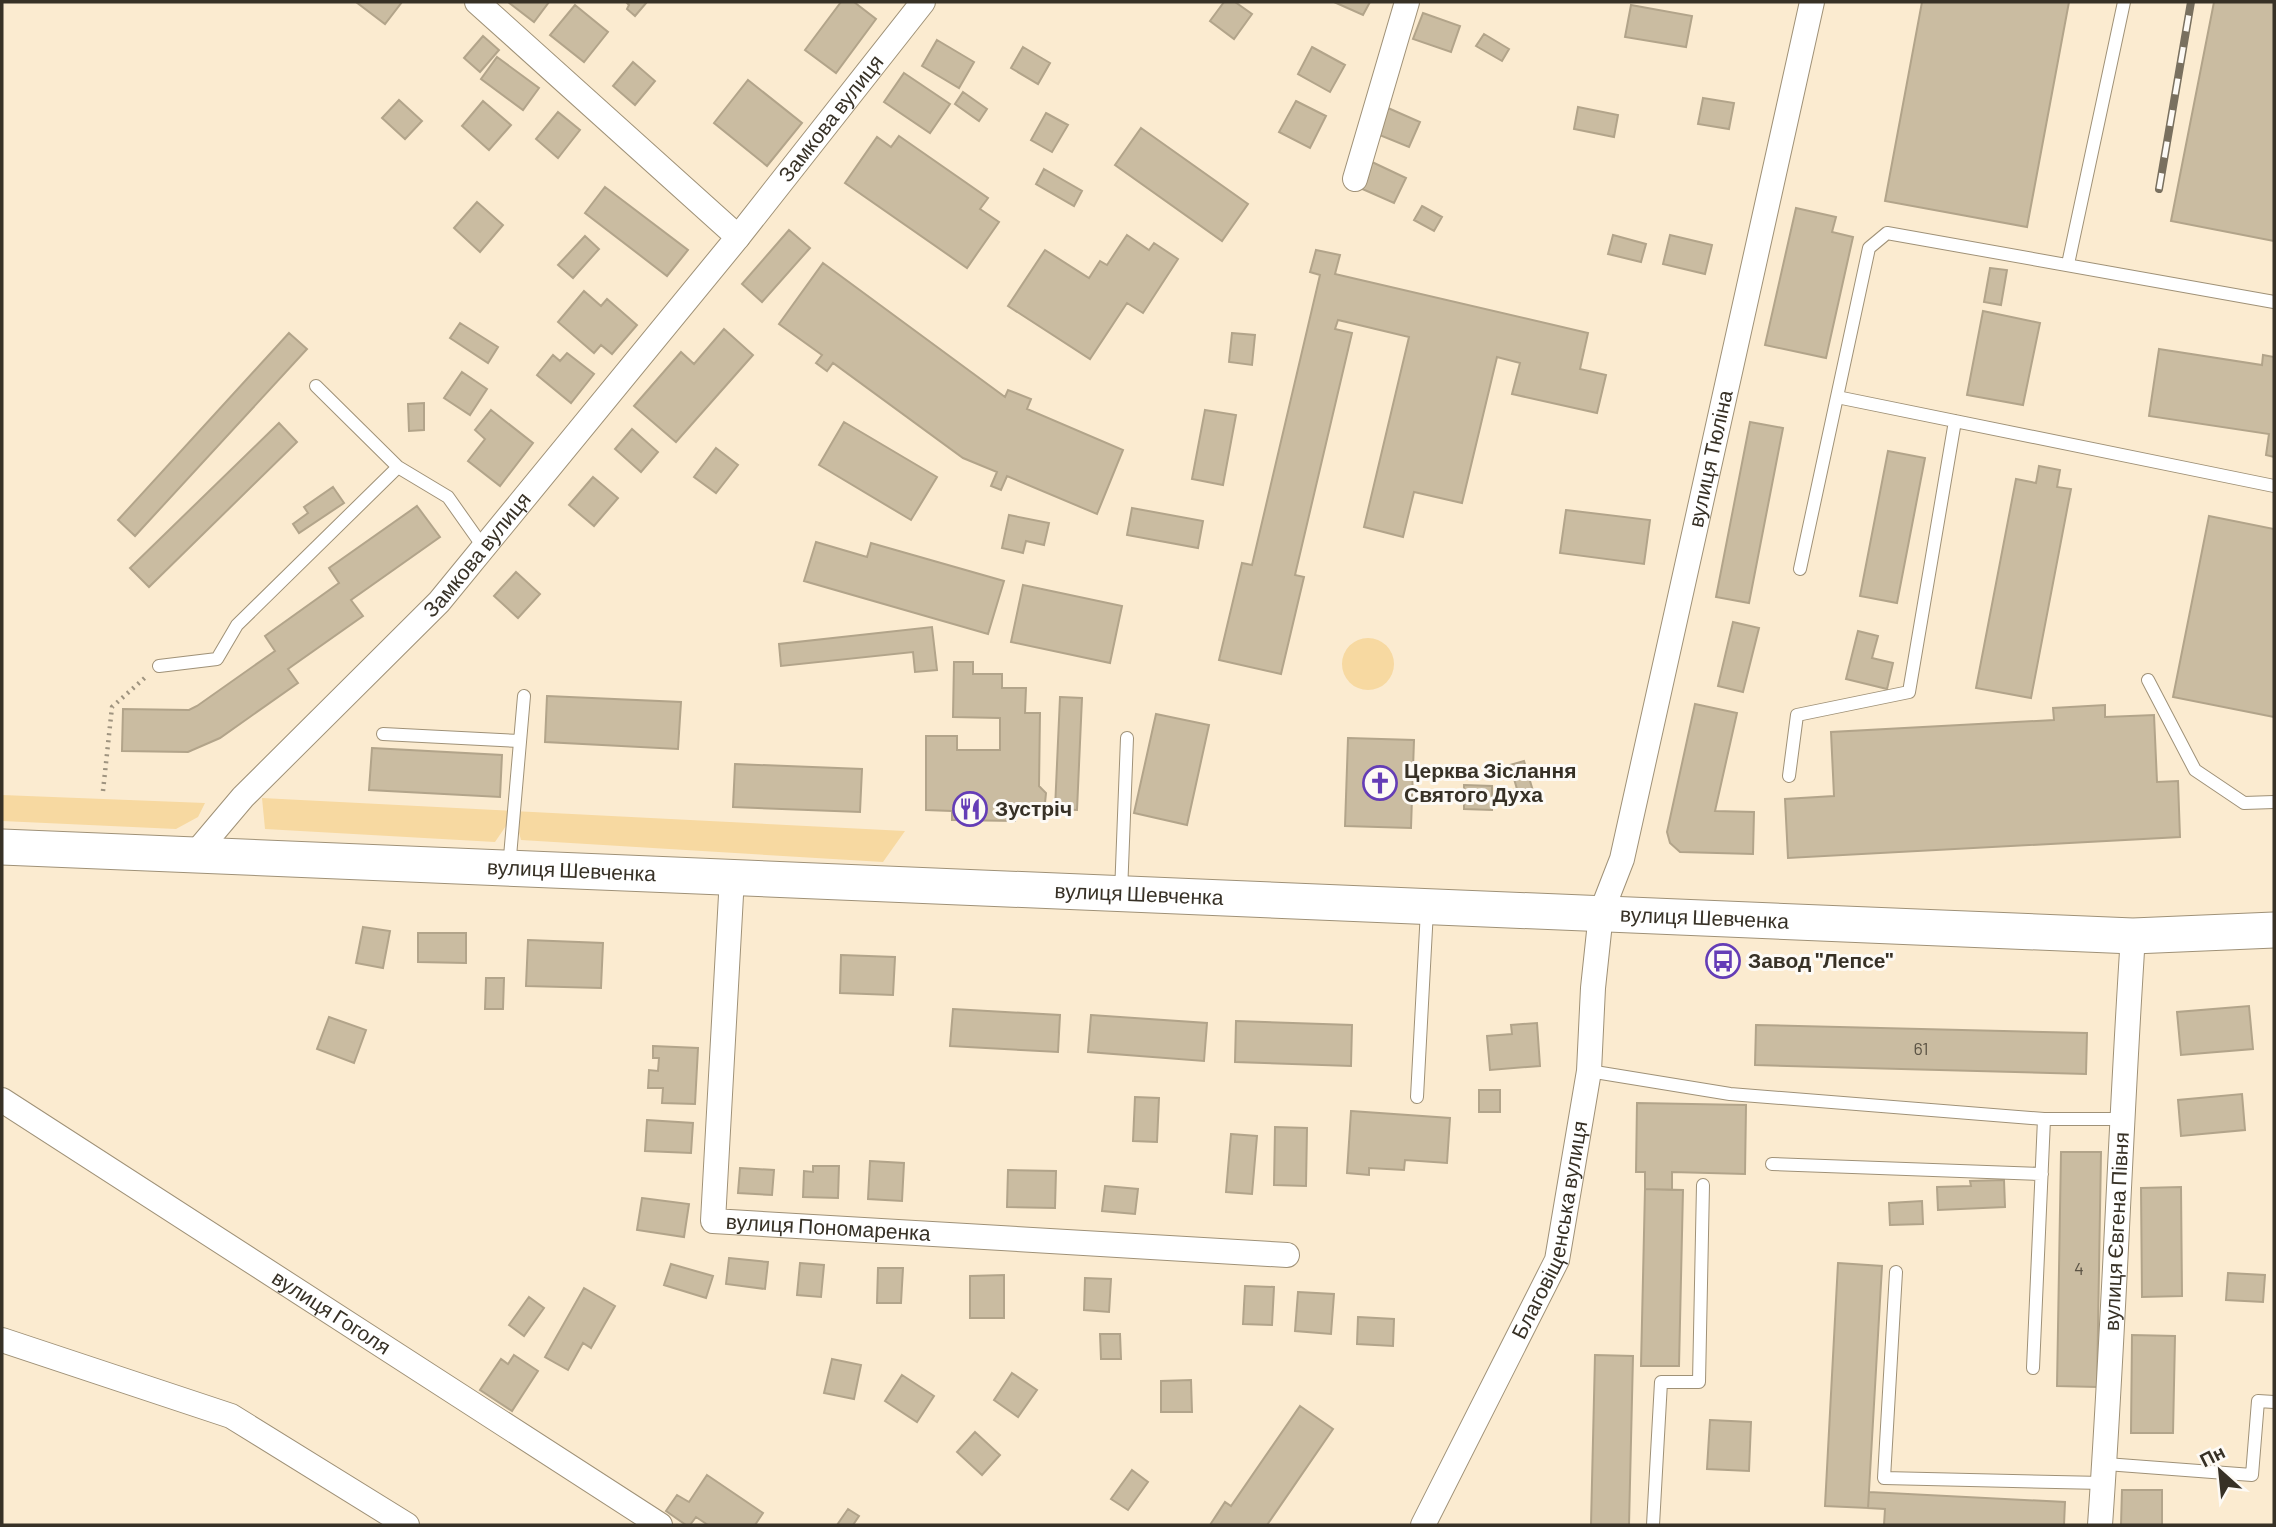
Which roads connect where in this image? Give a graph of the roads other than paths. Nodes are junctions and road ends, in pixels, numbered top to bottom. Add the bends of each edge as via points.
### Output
1 (477, 2) edge
2 (923, 2) edge
3 (1407, 2) edge
4 (1812, 2) edge
5 (2124, 2) edge
6 (1355, 178) dead end
7 (738, 237) junction
8 (2067, 264) junction
9 (2274, 302) edge
10 (316, 386) dead end
11 (1837, 397) junction
12 (1955, 421) junction
13 (398, 467) junction
14 (2274, 486) edge
15 (484, 548) junction
16 (1800, 569) dead end
17 (159, 666) road end
18 (2148, 680) dead end
19 (524, 696) dead end
20 (383, 734) dead end
21 (1127, 738) dead end
22 (520, 741) junction
23 (1789, 776) dead end
24 (2274, 802) edge
25 (2, 847) edge
26 (194, 855) junction
27 (509, 868) junction
28 (732, 877) junction
29 (1121, 893) junction
30 (1427, 906) junction
31 (1601, 914) junction
32 (2274, 930) edge
33 (2133, 936) junction
34 (1589, 1071) junction
35 (1417, 1097) dead end
36 (2, 1100) edge
37 (2044, 1119) junction
38 (2121, 1119) junction
39 (1772, 1164) dead end
40 (2042, 1174) junction
41 (1703, 1185) dead end
42 (1287, 1255) dead end
43 (1896, 1272) dead end
44 (2, 1340) edge
45 (2033, 1368) dead end
46 (2274, 1402) edge
47 (2105, 1474) junction
48 (407, 1525) edge
49 (660, 1525) edge
50 (1423, 1525) edge
51 (1653, 1525) edge
52 (2100, 1525) edge

1 - 7 street
2 - 7 street, Замкова вулиця
3 - 6 street
4 - 31 street, вулиця Тюліна via 1622,859
5 - 8 lane
7 - 15 street, Замкова вулиця
8 - 9 lane
8 - 11 lane via 1887,233 1869,248
10 - 13 lane
11 - 12 lane
11 - 16 lane
12 - 14 lane
12 - 23 lane via 1909,692 1797,715
13 - 15 lane via 448,497
13 - 17 lane via 237,625 217,659
15 - 26 street, Замкова вулиця via 439,603 243,797
18 - 24 lane via 2195,770 2244,803
19 - 22 lane
20 - 22 lane
21 - 29 lane
22 - 27 lane
25 - 26 main road, вулиця Шевченка
26 - 27 main road, вулиця Шевченка
27 - 28 main road, вулиця Шевченка
28 - 29 main road, вулиця Шевченка
28 - 42 street, вулиця Пономаренка via 713,1221
29 - 30 main road, вулиця Шевченка
30 - 31 main road, вулиця Шевченка
30 - 35 lane
31 - 33 main road, вулиця Шевченка
31 - 34 street, Благовіщенська вулиця
32 - 33 main road, вулиця Шевченка
33 - 38 street, вулиця Євгена Півня
34 - 37 lane via 1730,1094
34 - 50 street, Благовіщенська вулиця via 1557,1260
36 - 49 street, вулиця Гоголя
37 - 38 lane
37 - 40 lane
38 - 47 street, вулиця Євгена Півня
39 - 40 lane
40 - 45 lane
41 - 51 lane via 1699,1382 1661,1382
43 - 47 lane via 1884,1478
44 - 48 street via 231,1416
46 - 47 lane via 2258,1401 2252,1475
47 - 52 street, вулиця Євгена Півня

